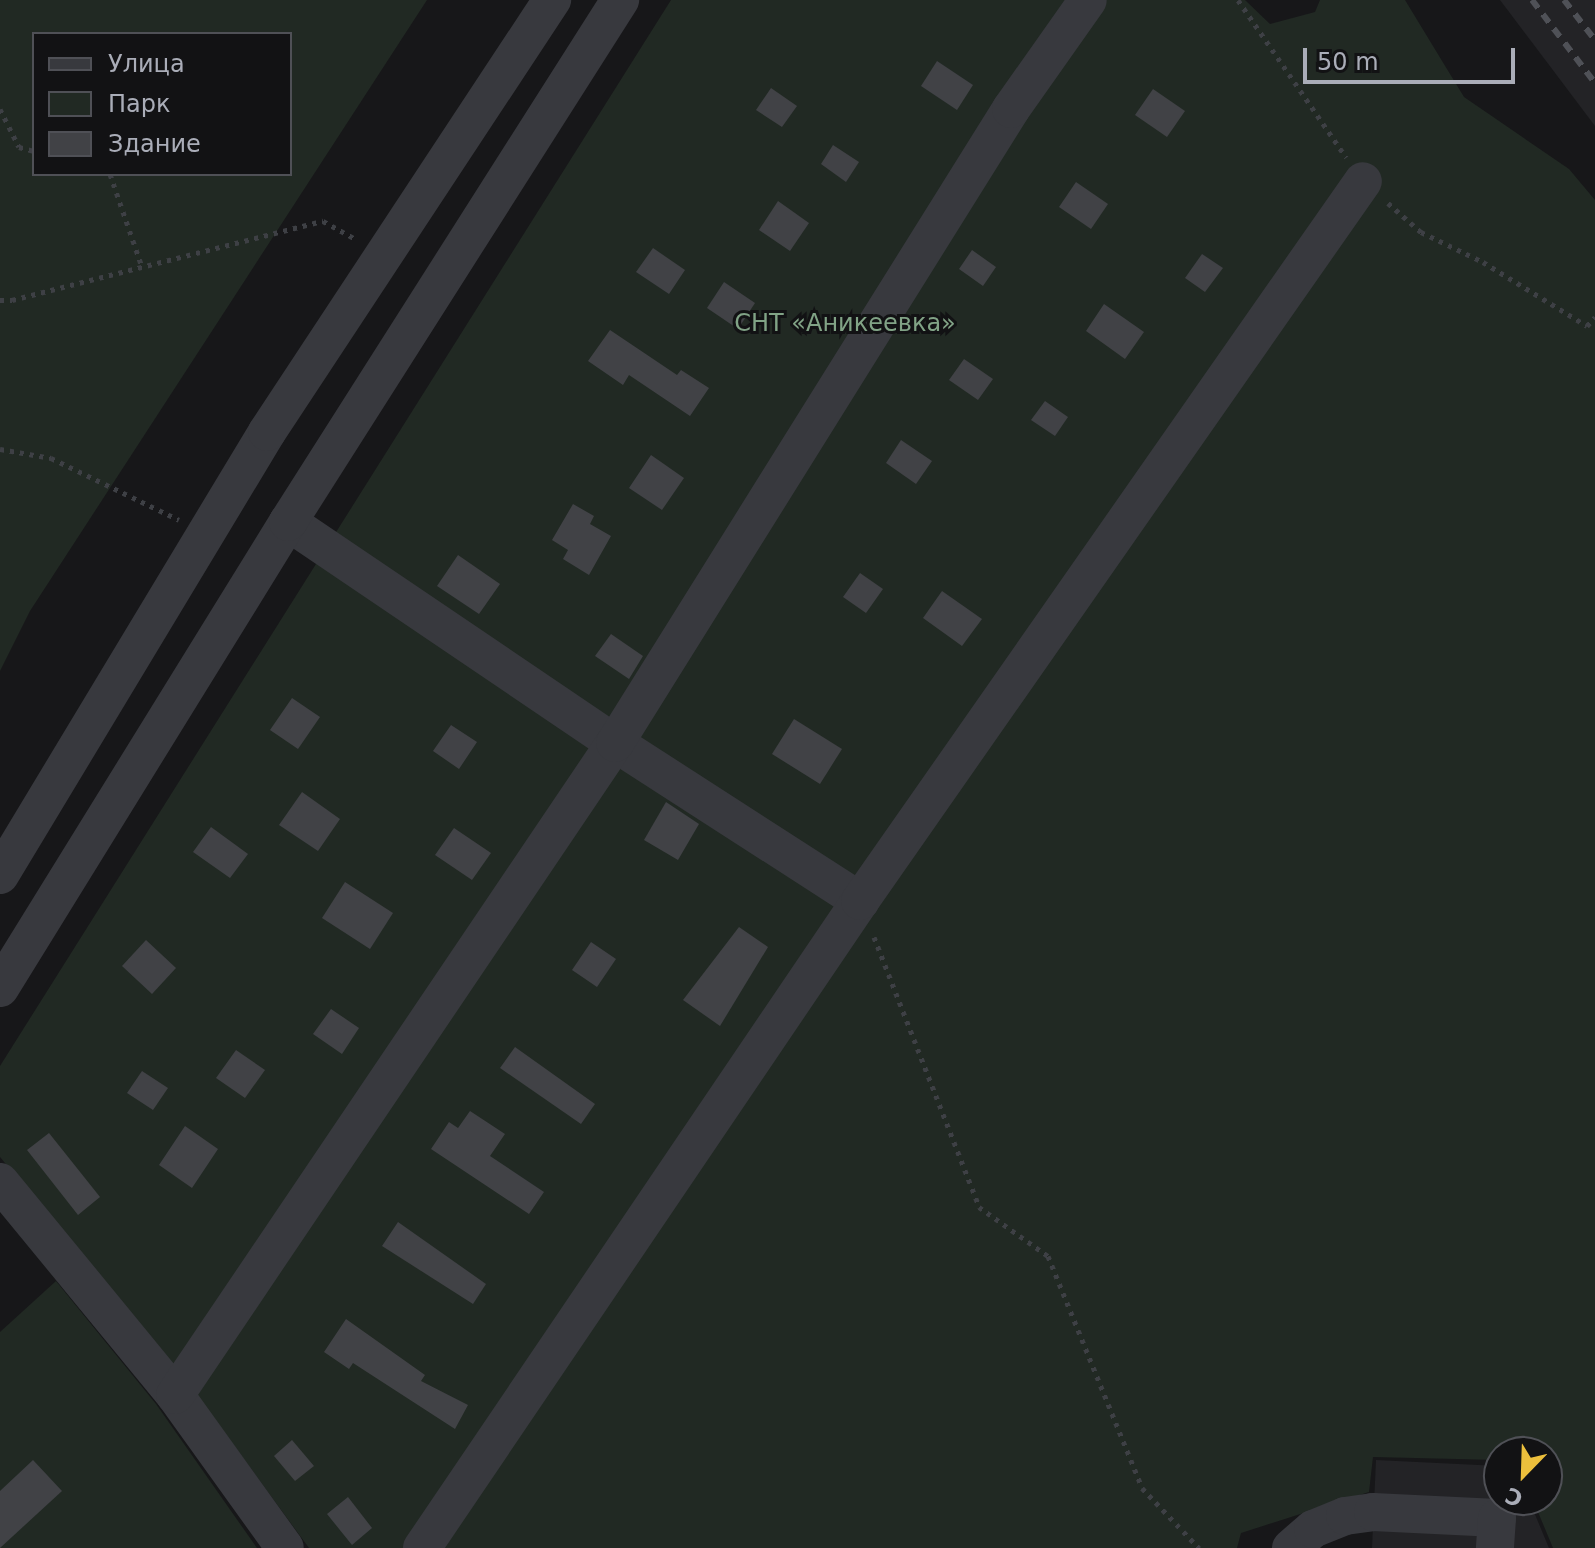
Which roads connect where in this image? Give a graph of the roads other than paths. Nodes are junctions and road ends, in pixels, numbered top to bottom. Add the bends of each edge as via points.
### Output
1 (552, 0) edge
2 (620, 0) edge
3 (1088, 0) edge
4 (1363, 181) road end
5 (288, 522) junction
6 (615, 743) junction
7 (0, 875) edge
8 (860, 901) junction
9 (0, 988) edge
10 (0, 1182) edge
11 (175, 1395) junction
12 (285, 1548) edge
13 (422, 1548) edge
14 (1291, 1548) edge
15 (1495, 1548) edge

1 - 7 street via 205,533
2 - 5 street
3 - 6 street via 1011,109
4 - 8 street
5 - 6 street
5 - 9 street
6 - 8 street
6 - 11 street
8 - 13 street
10 - 11 street
11 - 12 street
14 - 15 street via 1313,1529 1373,1512 1497,1518

